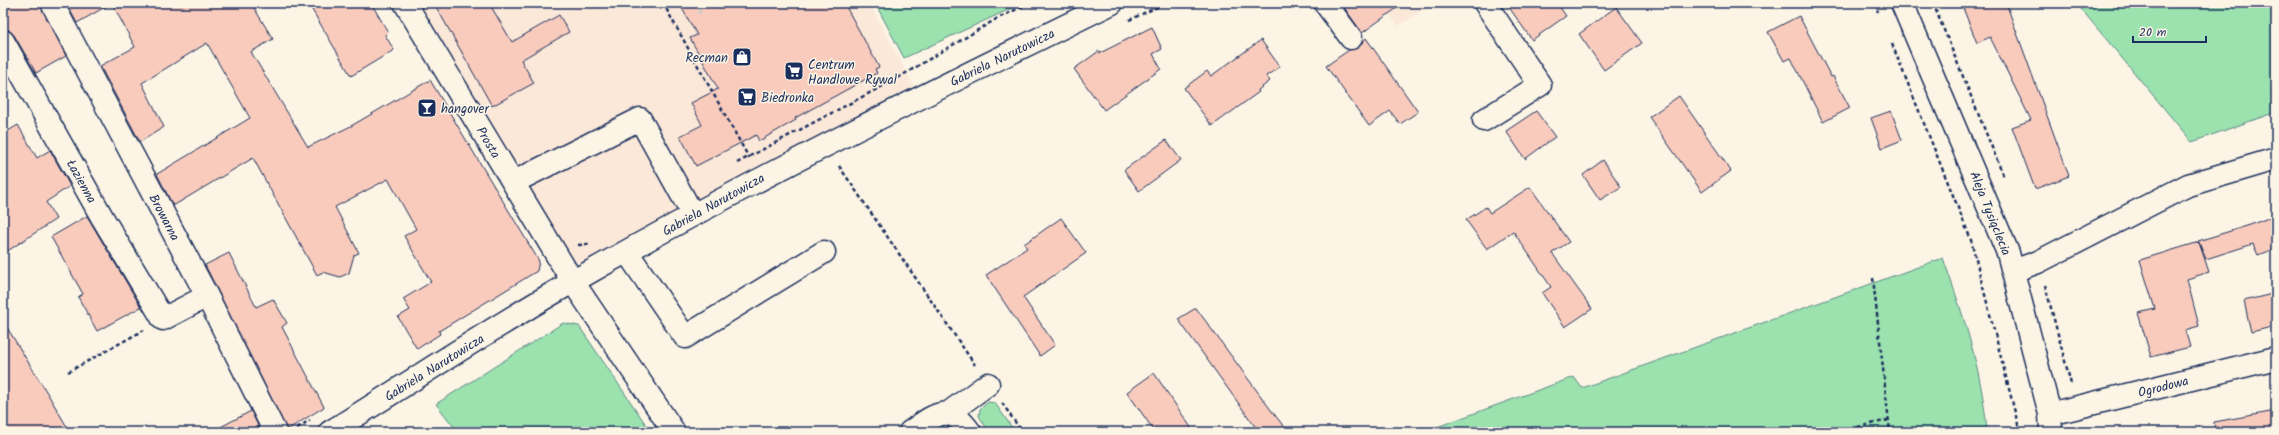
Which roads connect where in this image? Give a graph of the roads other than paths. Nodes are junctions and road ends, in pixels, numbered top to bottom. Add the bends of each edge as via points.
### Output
1 (52, 3) edge
2 (405, 3) edge
3 (1112, 3) edge
4 (1325, 3) edge
5 (1485, 3) edge
6 (1902, 3) edge
7 (1351, 38) dead end
8 (3, 41) edge
9 (1484, 120) dead end
10 (2276, 159) edge
11 (514, 182) junction
12 (694, 215) junction
13 (627, 252) junction
14 (824, 252) dead end
15 (2013, 271) junction
16 (573, 282) junction
17 (207, 296) junction
18 (2276, 358) edge
19 (988, 384) road end
20 (947, 414) junction
21 (2051, 423) edge
22 (275, 432) edge
23 (331, 432) edge
24 (674, 432) edge
25 (910, 432) edge
26 (970, 432) edge

1 - 17 street, Browarna
2 - 11 street, Prosta
3 - 12 street, Gabriela Narutowicza via 915,99
4 - 7 street
5 - 9 street via 1540,85
6 - 15 street, Aleja Tysiąclecia via 1999,230
8 - 17 street, Łazienna via 163,319
10 - 15 street via 2188,185 2038,262
11 - 12 street via 640,120
11 - 16 street, Prosta
12 - 13 street, Gabriela Narutowicza
13 - 14 street via 685,337
13 - 16 street, Gabriela Narutowicza
15 - 21 street, Aleja Tysiąclecia
16 - 23 street, Gabriela Narutowicza
16 - 24 street, Prosta
17 - 22 street, Browarna
18 - 21 street, Ogrodowa
19 - 20 street
20 - 25 street via 929,418
20 - 26 street via 958,417

